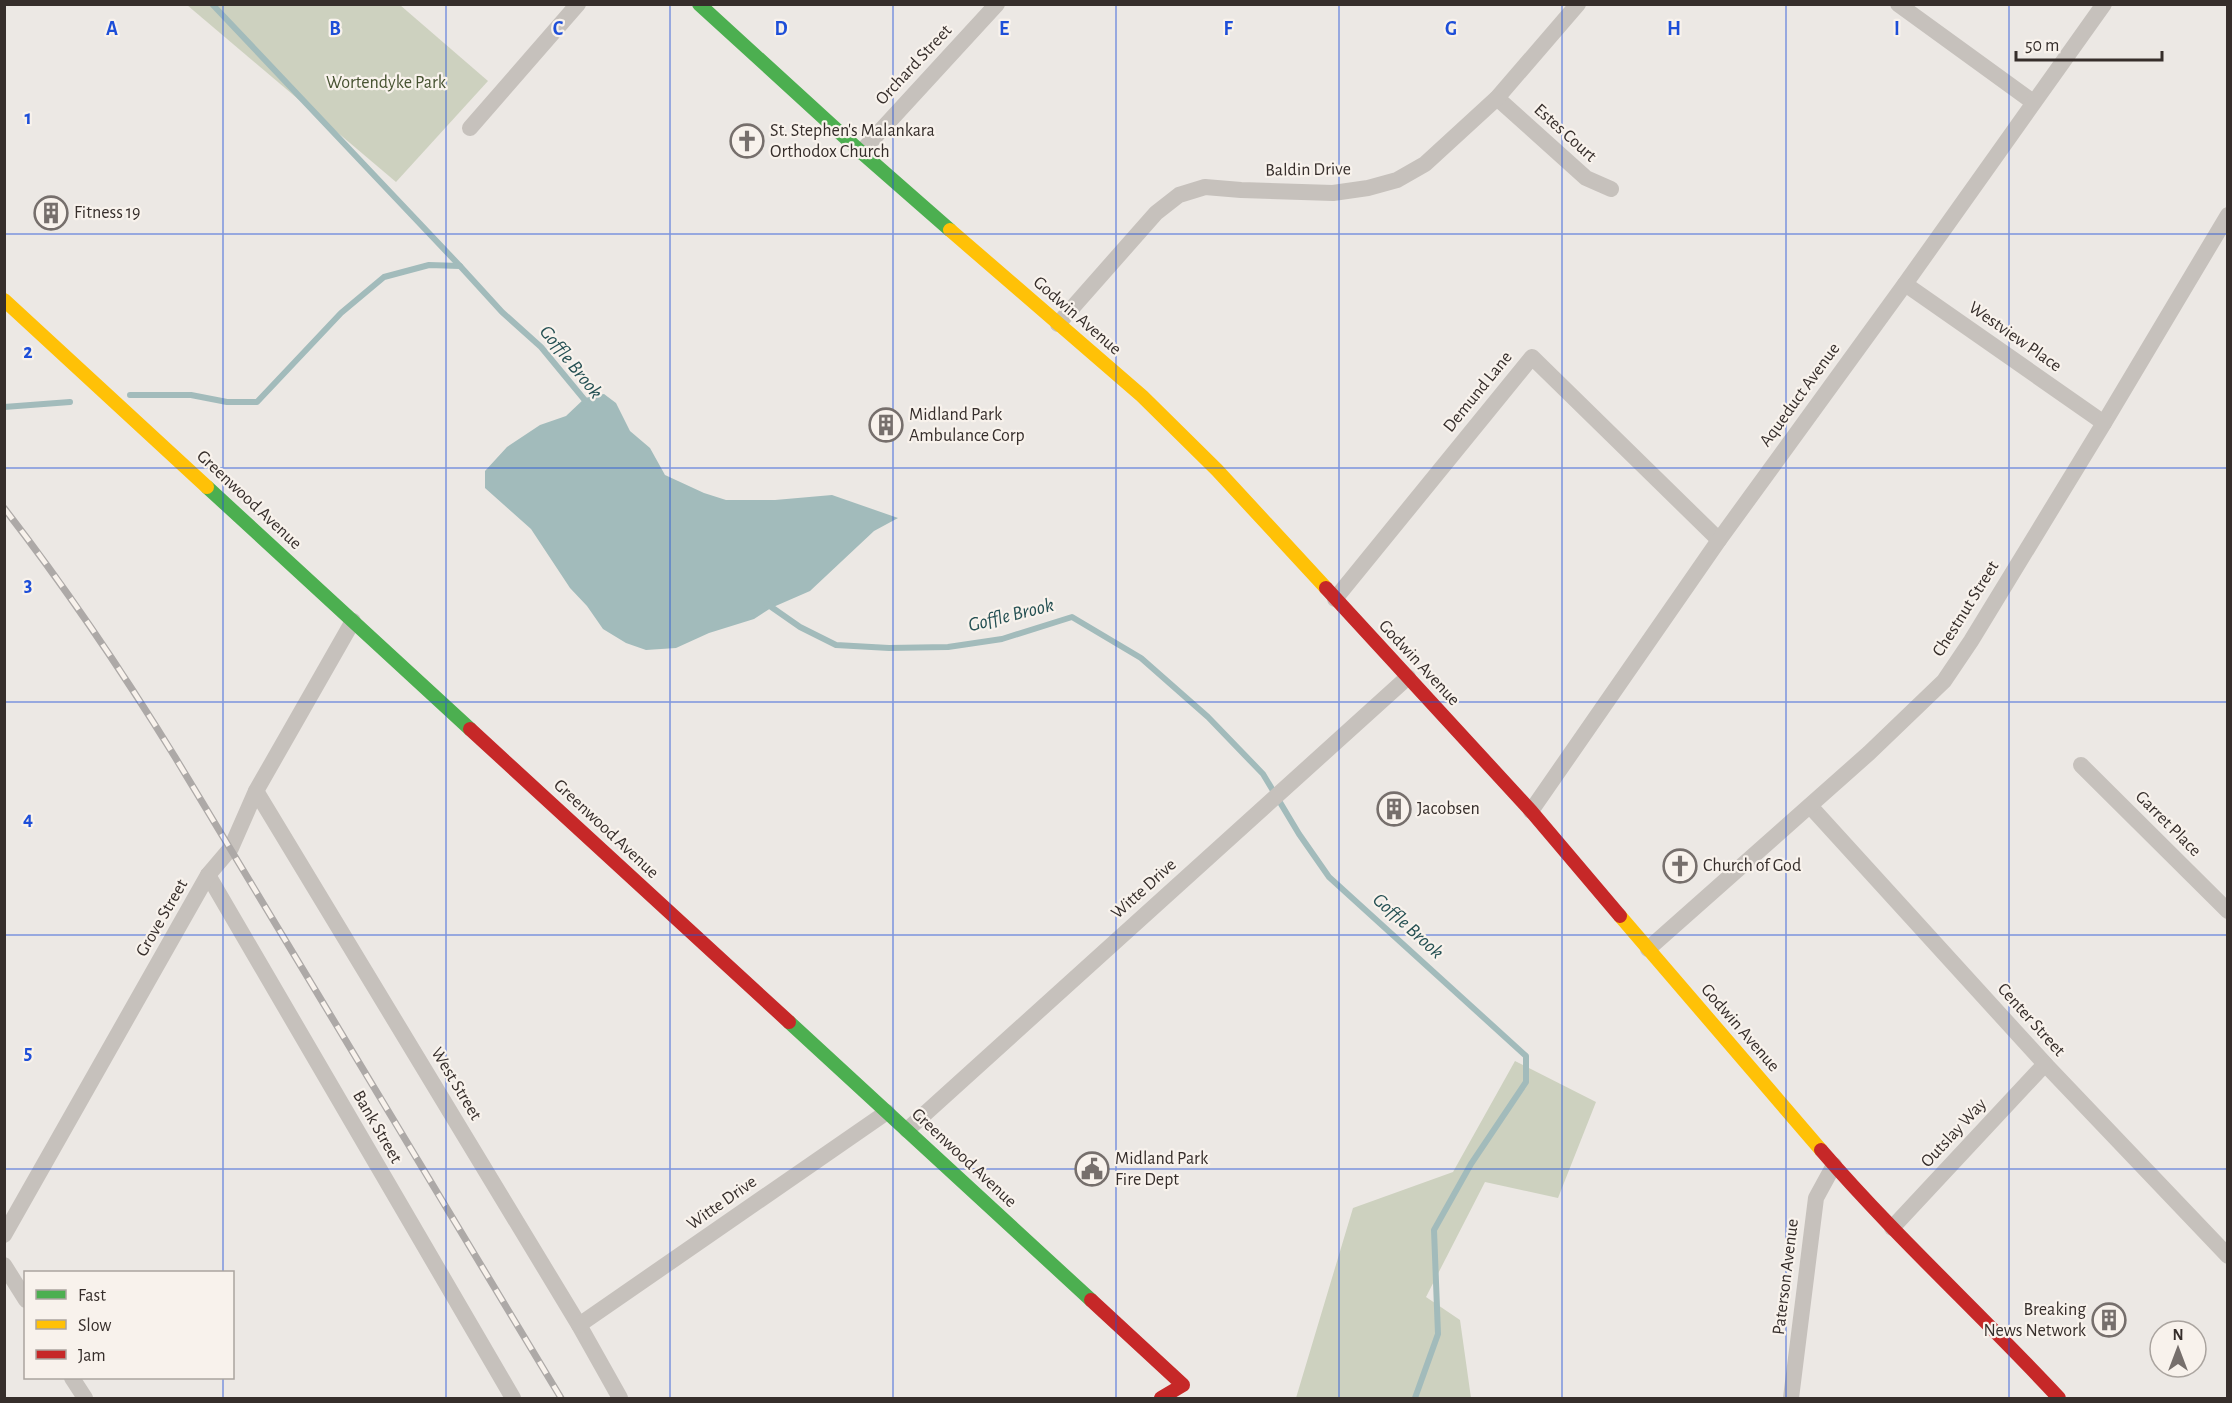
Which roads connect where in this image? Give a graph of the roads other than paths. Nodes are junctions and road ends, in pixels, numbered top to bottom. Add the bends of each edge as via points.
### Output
1 (578, 4) edge
2 (699, 4) edge
3 (997, 4) edge
4 (1578, 4) edge
5 (1898, 4) edge
6 (2104, 4) edge
7 (1497, 98) junction
8 (2033, 102) junction
9 (470, 128) dead end
10 (861, 152) junction
11 (1611, 189) dead end
12 (2228, 215) edge
13 (1905, 284) junction
14 (4, 300) edge
15 (1058, 324) junction
16 (2104, 423) junction
17 (1719, 540) junction
18 (1335, 599) junction
19 (353, 621) junction
20 (1408, 677) junction
21 (2081, 765) dead end
22 (256, 791) junction
23 (1810, 806) junction
24 (1531, 811) junction
25 (208, 875) junction
26 (2228, 911) edge
27 (1648, 949) junction
28 (2045, 1064) junction
29 (887, 1112) junction
30 (907, 1130) junction
31 (1834, 1165) junction
32 (1892, 1228) junction
33 (4, 1235) edge
34 (2228, 1256) edge
35 (4, 1265) edge
36 (24, 1297) edge
37 (579, 1325) junction
38 (73, 1379) edge
39 (85, 1398) edge
40 (513, 1398) edge
41 (620, 1398) edge
42 (1161, 1398) edge
43 (1791, 1398) edge
44 (2059, 1398) edge

1 - 9 street
2 - 10 main road, Godwin Avenue
3 - 10 street, Orchard Street
4 - 7 street, Baldin Drive
5 - 8 street
6 - 8 street, Aqueduct Avenue
7 - 11 street, Estes Court via 1586,178
7 - 15 street, Baldin Drive via 1425,164 1397,180 1333,193 1204,187 1179,195 1156,213
8 - 13 street, Aqueduct Avenue
10 - 15 main road, Godwin Avenue
12 - 16 street, Chestnut Street
13 - 16 street, Westview Place
13 - 17 street, Aqueduct Avenue
14 - 19 main road, Greenwood Avenue
15 - 18 main road, Godwin Avenue via 1150,404
16 - 23 street, Chestnut Street via 1944,681
17 - 18 street, Demund Lane via 1532,357
17 - 24 street, Aqueduct Avenue
18 - 20 main road, Godwin Avenue
19 - 22 street, Grove Street
19 - 29 main road, Greenwood Avenue
20 - 24 main road, Godwin Avenue
20 - 30 street, Witte Drive
21 - 26 street, Garret Place
22 - 25 street, Grove Street via 231,848
22 - 37 street, West Street
23 - 27 street, Chestnut Street
23 - 28 street, Center Street
24 - 27 main road, Godwin Avenue
25 - 33 street, Grove Street
25 - 40 street, Bank Street
27 - 31 main road, Godwin Avenue
28 - 32 street, Outslay Way
28 - 34 street, Center Street
29 - 30 main road, Greenwood Avenue
29 - 37 street, Witte Drive
30 - 42 main road, Greenwood Avenue via 1183,1384
31 - 32 main road, Godwin Avenue
31 - 43 street, Paterson Avenue via 1816,1198
32 - 44 main road, Godwin Avenue
35 - 36 street
37 - 41 street, West Street
38 - 39 street

